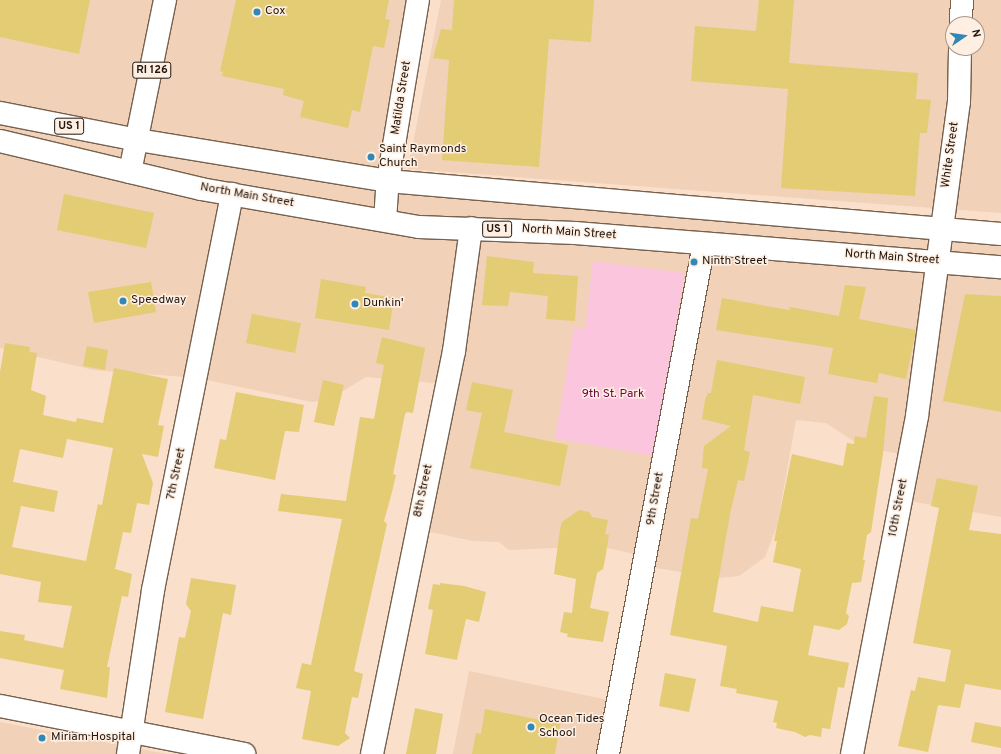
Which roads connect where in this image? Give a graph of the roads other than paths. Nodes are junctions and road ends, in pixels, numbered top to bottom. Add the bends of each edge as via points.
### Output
1 (165, 0) edge
2 (418, 0) edge
3 (962, 0) edge
4 (961, 16) edge
5 (960, 56) edge
6 (0, 112) edge
7 (138, 140) junction
8 (0, 141) edge
9 (130, 172) junction
10 (388, 181) junction
11 (232, 194) junction
12 (385, 220) junction
13 (471, 228) junction
14 (941, 229) junction
15 (1001, 234) edge
16 (704, 244) junction
17 (938, 261) junction
18 (1001, 266) edge
19 (0, 706) edge
20 (132, 732) junction
21 (128, 754) edge
22 (244, 754) edge
23 (372, 754) edge
24 (608, 754) edge
25 (852, 754) edge

1 - 7 street, RI 126
2 - 10 street, Matilda Street
3 - 4 street
5 - 14 street, White Street via 959,102
6 - 7 street, US 1
7 - 9 street, RI 126
7 - 10 street, US 1
8 - 9 street, North Main Street / US 1
9 - 11 street, North Main Street / US 1
10 - 12 street, Matilda Street
10 - 14 street, US 1
11 - 12 street, North Main Street / US 1
11 - 20 street, 7th Street via 153,590
12 - 13 street, North Main Street / US 1 via 419,227
13 - 16 street, North Main Street / US 1
13 - 23 street, 8th Street via 454,351
14 - 15 street, US 1
14 - 17 street, White Street
16 - 17 street, North Main Street / US 1
16 - 24 street, 9th Street
17 - 18 street, North Main Street / US 1
17 - 25 street, 10th Street via 917,416
19 - 20 street
20 - 21 street, 7th Street
20 - 22 street

